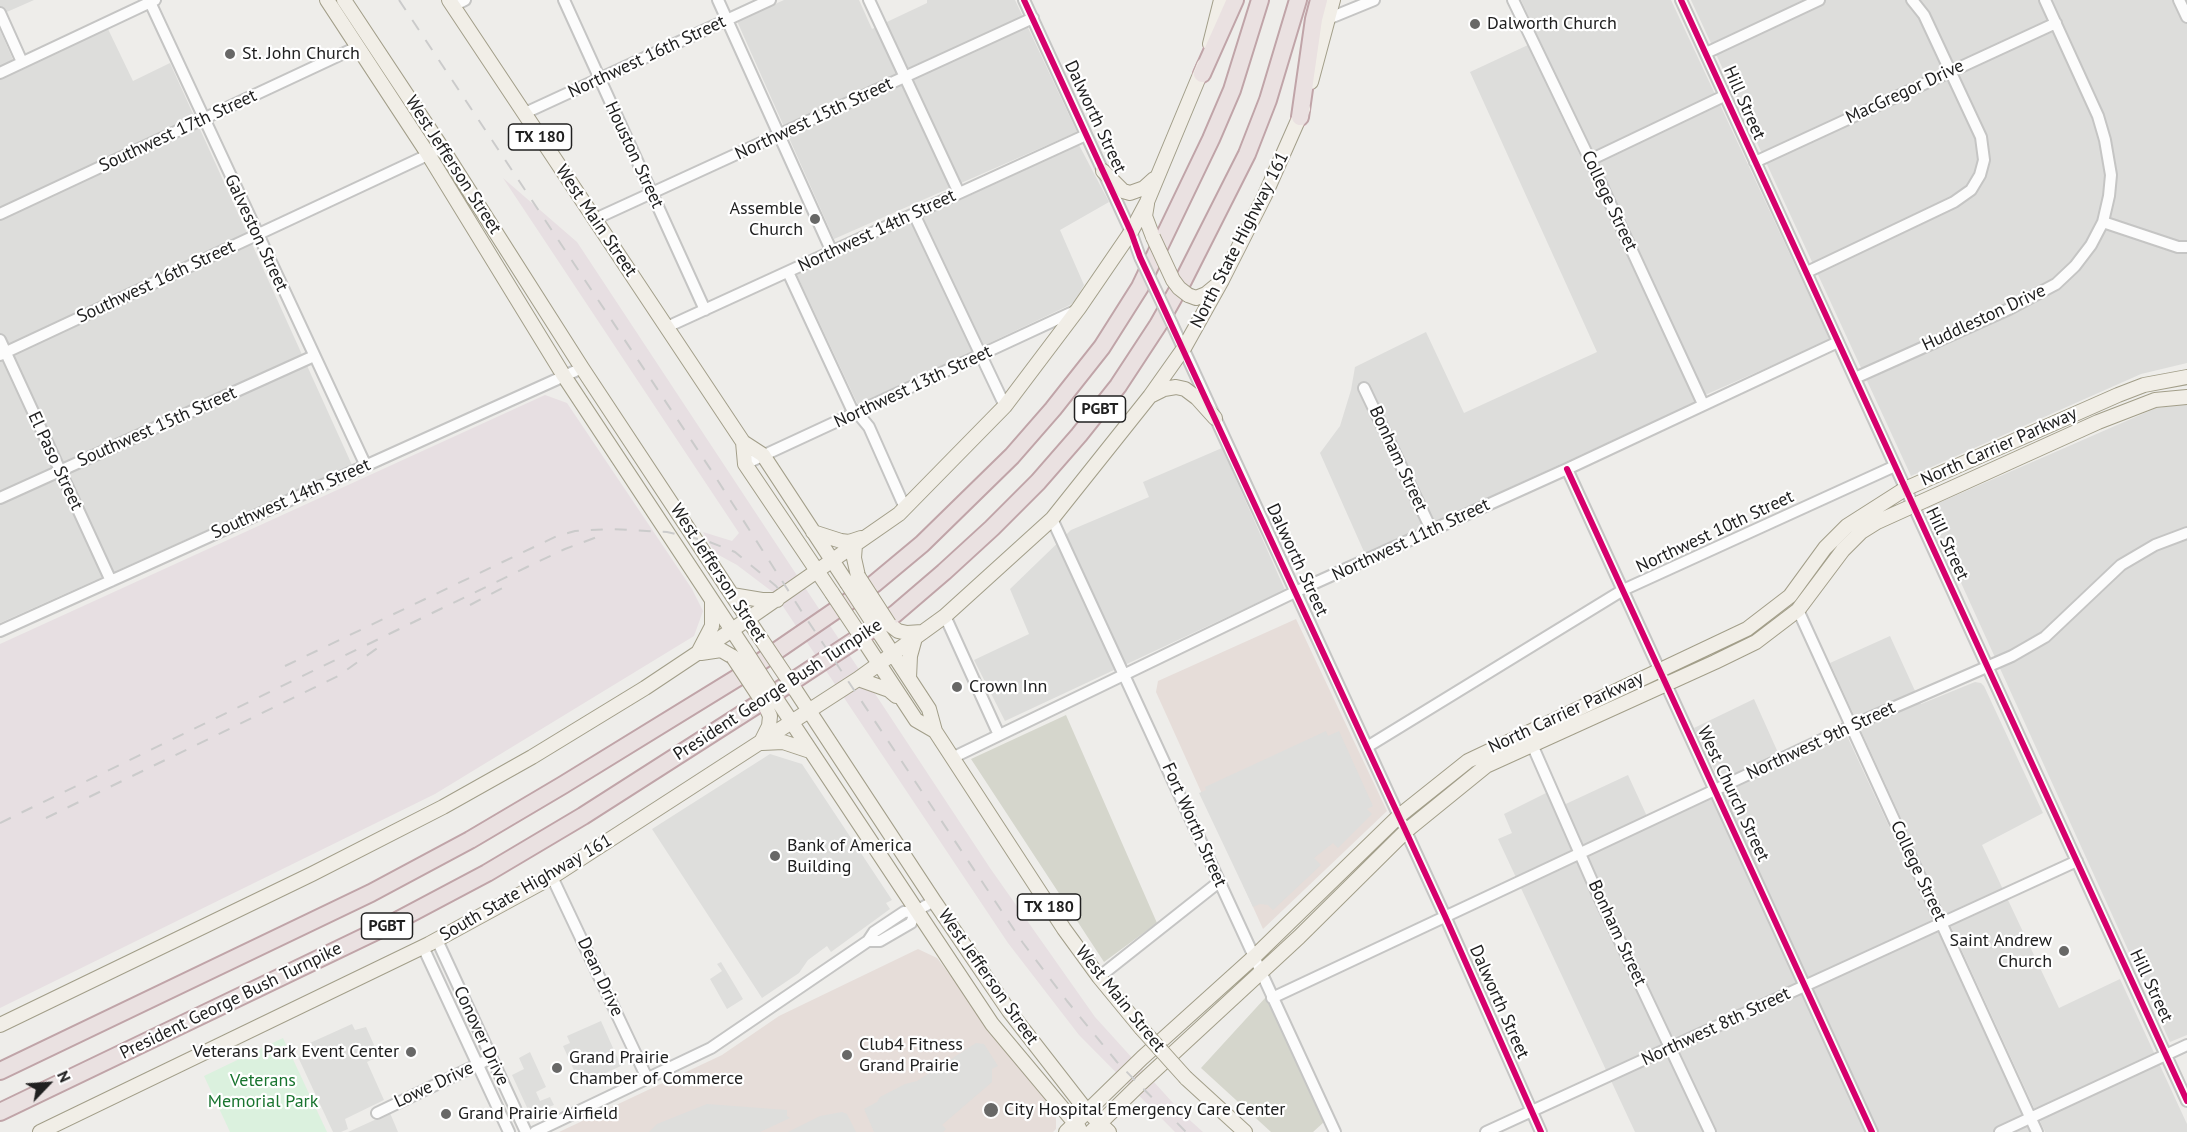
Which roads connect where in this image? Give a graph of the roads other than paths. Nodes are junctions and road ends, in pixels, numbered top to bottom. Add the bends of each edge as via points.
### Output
1 (327, 0) edge
2 (344, 0) edge
3 (564, 0) edge
4 (718, 0) edge
5 (770, 0) edge
6 (869, 0) edge
7 (1024, 0) edge
8 (1221, 0) edge
9 (1235, 0) edge
10 (1260, 0) edge
11 (1298, 0) edge
12 (1319, 0) edge
13 (1333, 0) edge
14 (1374, 0) edge
15 (1513, 0) edge
16 (1681, 0) edge
17 (1819, 0) edge
18 (1912, 0) edge
19 (2045, 0) edge
20 (2179, 0) edge
21 (151, 1) edge
22 (456, 2) edge
23 (0, 13) edge
24 (2187, 17) edge
25 (1033, 18) junction
26 (1330, 18) junction
27 (727, 20) junction
28 (2056, 23) junction
29 (357, 47) junction
30 (1706, 53) junction
31 (22, 62) junction
32 (0, 72) edge
33 (1949, 72) junction
34 (1202, 74) junction
35 (905, 77) junction
36 (599, 79) junction
37 (1724, 96) junction
38 (525, 113) junction
39 (1300, 117) junction
40 (204, 118) junction
41 (779, 135) junction
42 (1086, 135) junction
43 (442, 147) junction
44 (428, 154) junction
45 (1590, 160) junction
46 (1755, 162) junction
47 (1103, 171) junction
48 (1159, 172) junction
49 (959, 193) junction
50 (651, 194) junction
51 (1148, 202) junction
52 (0, 214) edge
53 (914, 214) junction
54 (595, 219) junction
55 (2103, 222) junction
56 (1131, 232) junction
57 (257, 235) junction
58 (2187, 247) edge
59 (832, 252) junction
60 (788, 272) junction
61 (1807, 272) junction
62 (1222, 280) junction
63 (1079, 308) junction
64 (705, 310) junction
65 (667, 327) junction
66 (0, 340) edge
67 (1838, 342) junction
68 (1184, 348) junction
69 (3, 354) edge
70 (314, 356) junction
71 (980, 356) junction
72 (582, 368) junction
73 (564, 376) junction
74 (2187, 377) edge
75 (1855, 378) junction
76 (1365, 388) dead end
77 (1150, 396) junction
78 (2187, 397) edge
79 (1703, 404) junction
80 (1005, 406) junction
81 (854, 414) junction
82 (1215, 418) junction
83 (743, 442) junction
84 (763, 455) junction
85 (745, 464) junction
86 (1895, 465) junction
87 (366, 466) junction
88 (1567, 469) junction
89 (60, 471) junction
90 (1905, 489) junction
91 (0, 498) edge
92 (1912, 505) junction
93 (905, 508) junction
94 (1052, 519) junction
95 (1431, 530) junction
96 (813, 532) junction
97 (2187, 533) edge
98 (868, 536) junction
99 (855, 545) junction
100 (832, 561) junction
101 (818, 571) junction
102 (852, 579) junction
103 (111, 581) junction
104 (1623, 590) junction
105 (1295, 592) junction
106 (732, 595) junction
107 (712, 600) junction
108 (777, 600) junction
109 (1798, 610) junction
110 (945, 616) junction
111 (748, 619) junction
112 (884, 627) junction
113 (732, 630) junction
114 (0, 631) edge
115 (918, 635) junction
116 (698, 653) junction
117 (739, 653) junction
118 (894, 654) junction
119 (879, 664) junction
120 (1987, 668) junction
121 (1660, 670) junction
122 (1125, 673) junction
123 (909, 678) junction
124 (858, 679) junction
125 (1666, 683) junction
126 (772, 703) junction
127 (905, 703) junction
128 (808, 711) junction
129 (791, 722) junction
130 (1851, 726) junction
131 (935, 731) junction
132 (1527, 732) junction
133 (999, 735) junction
134 (759, 743) junction
135 (1532, 745) junction
136 (1367, 747) junction
137 (811, 751) junction
138 (952, 758) junction
139 (1715, 790) junction
140 (1399, 816) junction
141 (1406, 831) junction
142 (1580, 853) junction
143 (2077, 861) junction
144 (552, 877) junction
145 (1219, 882) junction
146 (934, 901) junction
147 (916, 912) junction
148 (1444, 916) junction
149 (1941, 923) junction
150 (437, 940) junction
151 (423, 947) junction
152 (1254, 957) junction
153 (1261, 973) junction
154 (1099, 977) junction
155 (1805, 985) junction
156 (1272, 998) junction
157 (0, 1025) edge
158 (2187, 1045) edge
159 (1671, 1048) junction
160 (2166, 1054) junction
161 (492, 1058) junction
162 (478, 1065) junction
163 (0, 1071) edge
164 (647, 1078) junction
165 (2187, 1101) edge
166 (1086, 1110) junction
167 (1531, 1111) junction
168 (0, 1112) edge
169 (377, 1113) dead end
170 (2031, 1118) junction
171 (1074, 1129) edge
172 (1100, 1129) edge
173 (40, 1132) edge
174 (509, 1132) edge
175 (526, 1132) edge
176 (535, 1132) edge
177 (1245, 1132) edge
178 (1335, 1132) edge
179 (1486, 1132) edge
180 (1541, 1132) edge
181 (1710, 1132) edge
182 (1872, 1132) edge
183 (2000, 1132) edge
184 (2037, 1132) edge

1 - 29 main road, West Jefferson Street
2 - 43 main road, West Jefferson Street
3 - 36 street, Houston Street
4 - 27 street
5 - 27 street, Northwest 16th Street
6 - 35 street
7 - 25 street, Dalworth Street
8 - 34 main road
9 - 34 highway
10 - 163 highway, President George Bush Turnpike / PGBT via 1232,90 1140,287 1102,347 1053,409 1012,456 922,544 874,584 746,672 470,840 361,898
11 - 168 highway, President George Bush Turnpike / PGBT via 1247,154 1184,279 1118,386 1030,490 895,614 583,816 487,873 387,926
12 - 39 highway
13 - 26 main road, North State Highway 161
14 - 26 street
15 - 45 street, College Street
16 - 30 street, Hill Street
17 - 30 street
18 - 33 street via 1924,15
19 - 28 street, Huddleston Drive
20 - 24 street
21 - 31 street
21 - 40 street, Galveston Street
22 - 38 main road, West Main Street / TX 180
23 - 31 street
25 - 35 street, Northwest 15th Street
25 - 42 street, Dalworth Street
26 - 39 main road, North State Highway 161
27 - 36 street, Northwest 16th Street
27 - 41 street
28 - 33 street, MacGregor Drive
28 - 55 street, Huddleston Drive via 2098,116 2107,149 2111,176
29 - 40 street, Southwest 17th Street
29 - 44 main road, West Jefferson Street
30 - 37 street, Hill Street
31 - 32 street
33 - 46 street, MacGregor Drive
33 - 61 street via 1983,145 1980,175 1971,190 1954,202
34 - 48 main road
35 - 41 street, Northwest 15th Street
35 - 49 street
36 - 38 street, Northwest 16th Street
36 - 50 street, Houston Street
37 - 45 street
37 - 46 street, Hill Street
38 - 54 main road, West Main Street / TX 180
39 - 62 main road, North State Highway 161
40 - 52 street, Southwest 17th Street
40 - 57 street, Galveston Street
41 - 50 street, Northwest 15th Street
41 - 59 street
42 - 47 street, Dalworth Street
42 - 49 street, Northwest 14th Street
43 - 44 street, Southwest 16th Street
43 - 72 main road, West Jefferson Street
44 - 57 street, Southwest 16th Street
44 - 73 main road, West Jefferson Street
45 - 79 street, College Street
46 - 61 street, Hill Street
47 - 48 main road via 1130,193 1150,185
47 - 56 street, Dalworth Street
48 - 51 main road
49 - 53 street, Northwest 14th Street
50 - 54 street, Northwest 15th Street
50 - 64 street, Houston Street
51 - 56 main road
51 - 62 main road, bridge via 1145,216 1179,288 1196,298
53 - 59 street, Northwest 14th Street
53 - 71 street
54 - 65 main road, West Main Street / TX 180
55 - 58 street via 2178,248
55 - 75 street, Huddleston Drive via 2091,245 2056,284
56 - 63 main road
56 - 68 street, Dalworth Street, bridge
57 - 69 street, Southwest 16th Street
57 - 70 street, Galveston Street
59 - 60 street, Northwest 14th Street
60 - 64 street, Northwest 14th Street
60 - 81 street
61 - 67 street, Hill Street
62 - 68 main road, North State Highway 161
63 - 71 street, Northwest 13th Street
63 - 80 main road
64 - 65 street, Northwest 14th Street
65 - 83 main road, West Main Street / TX 180
66 - 69 street, El Paso Street
67 - 75 street, Hill Street
67 - 79 street, Northwest 11th Street
68 - 77 main road, North State Highway 161
68 - 82 street, Dalworth Street
69 - 89 street, El Paso Street
70 - 87 street, Galveston Street
70 - 89 street, Southwest 15th Street
71 - 80 street
71 - 81 street, Northwest 13th Street
72 - 73 street, Southwest 14th Street
72 - 106 main road, West Jefferson Street
73 - 87 street, Southwest 14th Street
73 - 107 main road, West Jefferson Street
74 - 90 main road, North Carrier Parkway via 2127,391
75 - 86 street, Hill Street
76 - 95 street, Bonham Street
77 - 82 main road via 1164,389 1185,389
77 - 94 main road, North State Highway 161
78 - 92 main road, North Carrier Parkway via 2155,400
79 - 88 street, Northwest 11th Street
80 - 93 main road
81 - 84 street, Northwest 13th Street
81 - 93 street via 869,427
82 - 105 street, Dalworth Street
83 - 84 main road, West Main Street / TX 180
83 - 85 main road, West Main Street / TX 180
84 - 85 street, Northwest 13th Street
84 - 96 main road, West Main Street / TX 180
85 - 101 main road, West Main Street / TX 180
86 - 90 street, Hill Street
86 - 104 street, Northwest 10th Street
87 - 103 street, Southwest 14th Street
88 - 95 street, Northwest 11th Street
88 - 104 street, West Church Street
89 - 91 street, Southwest 15th Street
89 - 103 street, El Paso Street
90 - 92 street, Hill Street
90 - 121 main road, North Carrier Parkway via 1847,526 1825,548 1790,596 1747,629
92 - 109 main road, North Carrier Parkway via 1861,532
92 - 120 street, Hill Street
93 - 98 main road
94 - 110 main road, North State Highway 161
94 - 122 street, Fort Worth Street
95 - 105 street, Northwest 11th Street
96 - 98 main road via 849,542
96 - 100 main road, West Main Street / TX 180
97 - 120 street, Northwest 9th Street via 2155,545 2121,565 2045,637
98 - 99 main road
99 - 100 main road
99 - 102 main road
100 - 101 main road
100 - 102 main road, West Main Street / TX 180
101 - 108 main road
101 - 119 main road, West Main Street / TX 180, bridge
102 - 112 main road, West Main Street / TX 180, bridge
103 - 114 street, Southwest 14th Street
104 - 121 street, West Church Street
104 - 136 street, Northwest 10th Street
105 - 122 street, Northwest 11th Street
105 - 136 street, Dalworth Street
106 - 108 main road
106 - 111 main road, West Jefferson Street
107 - 113 main road, West Jefferson Street
107 - 116 main road via 712,626
108 - 111 main road
109 - 125 main road, North Carrier Parkway via 1756,642
109 - 130 street, College Street
110 - 115 main road, North State Highway 161
110 - 133 street
111 - 113 main road
111 - 128 main road, West Jefferson Street, bridge
112 - 115 main road
112 - 118 main road, West Main Street / TX 180
113 - 116 main road
113 - 117 main road, West Jefferson Street
115 - 118 main road, North State Highway 161
115 - 123 main road via 910,656
116 - 117 main road
116 - 157 main road via 532,757 443,807
117 - 126 main road, West Jefferson Street, bridge
118 - 119 main road, South State Highway 161
118 - 123 main road, West Main Street / TX 180
119 - 124 main road, South State Highway 161
119 - 127 main road, West Main Street / TX 180
120 - 130 street, Northwest 9th Street
120 - 143 street, Hill Street
121 - 125 street, West Church Street
121 - 132 main road, North Carrier Parkway
122 - 133 street, Northwest 11th Street
122 - 145 street, Fort Worth Street
123 - 131 main road, West Main Street / TX 180 via 930,709
124 - 127 main road via 889,690
124 - 128 main road, South State Highway 161
125 - 135 main road, North Carrier Parkway
125 - 139 street, West Church Street
126 - 129 main road, West Jefferson Street
126 - 134 main road via 769,726
127 - 131 main road, West Main Street / TX 180 via 916,720
128 - 129 main road, South State Highway 161
128 - 146 main road, West Jefferson Street
129 - 134 main road, South State Highway 161
129 - 137 main road, West Jefferson Street
130 - 139 street, Northwest 9th Street
130 - 149 street, College Street
131 - 138 main road, West Main Street / TX 180
132 - 135 street, Bonham Street
132 - 140 main road, North Carrier Parkway via 1468,761
133 - 138 street, Northwest 11th Street
134 - 137 main road via 783,742
134 - 144 main road, South State Highway 161
135 - 141 main road, North Carrier Parkway via 1486,766
135 - 142 street, Bonham Street
136 - 140 street, Dalworth Street
137 - 147 main road, West Jefferson Street
138 - 154 main road, West Main Street / TX 180
139 - 142 street, Northwest 9th Street
139 - 155 street, West Church Street
140 - 141 street, Dalworth Street
140 - 152 main road, North Carrier Parkway
141 - 148 street, Dalworth Street
141 - 153 main road, North Carrier Parkway
142 - 148 street, Northwest 9th Street
142 - 159 street, Bonham Street
143 - 149 street, Northwest 8th Street
143 - 160 street, Hill Street
144 - 150 main road, South State Highway 161
144 - 164 street, Dean Drive
145 - 152 street, Fort Worth Street
145 - 154 street
146 - 147 street
146 - 166 main road, West Jefferson Street via 1009,1011
147 - 164 street via 911,923 880,941 868,941 711,1048
147 - 171 main road, West Jefferson Street via 992,1024
148 - 156 street, Northwest 9th Street
148 - 167 street, Dalworth Street
149 - 155 street, Northwest 8th Street
149 - 170 street, College Street
150 - 151 main road, South State Highway 161
150 - 161 street, Conover Drive
151 - 162 street, Conover Drive
151 - 173 main road, South State Highway 161
152 - 153 street, Fort Worth Street
152 - 166 main road, North Carrier Parkway
153 - 156 street, Fort Worth Street
153 - 172 main road, North Carrier Parkway via 1155,1070
154 - 177 main road, West Main Street / TX 180, bridge via 1186,1078
155 - 159 street, Northwest 8th Street
155 - 182 street, West Church Street
156 - 178 street, Fort Worth Street
158 - 160 street
159 - 167 street, Northwest 8th Street
159 - 181 street, Bonham Street
160 - 165 street, Hill Street
160 - 170 street
161 - 162 street, Lowe Drive
161 - 175 street, Conover Drive
162 - 169 street, Lowe Drive
162 - 174 street, Conover Drive
164 - 176 street
166 - 171 main road, North Carrier Parkway
166 - 172 main road, West Jefferson Street
167 - 179 street, Northwest 8th Street
167 - 180 street, Dalworth Street
170 - 183 street
170 - 184 street, College Street

